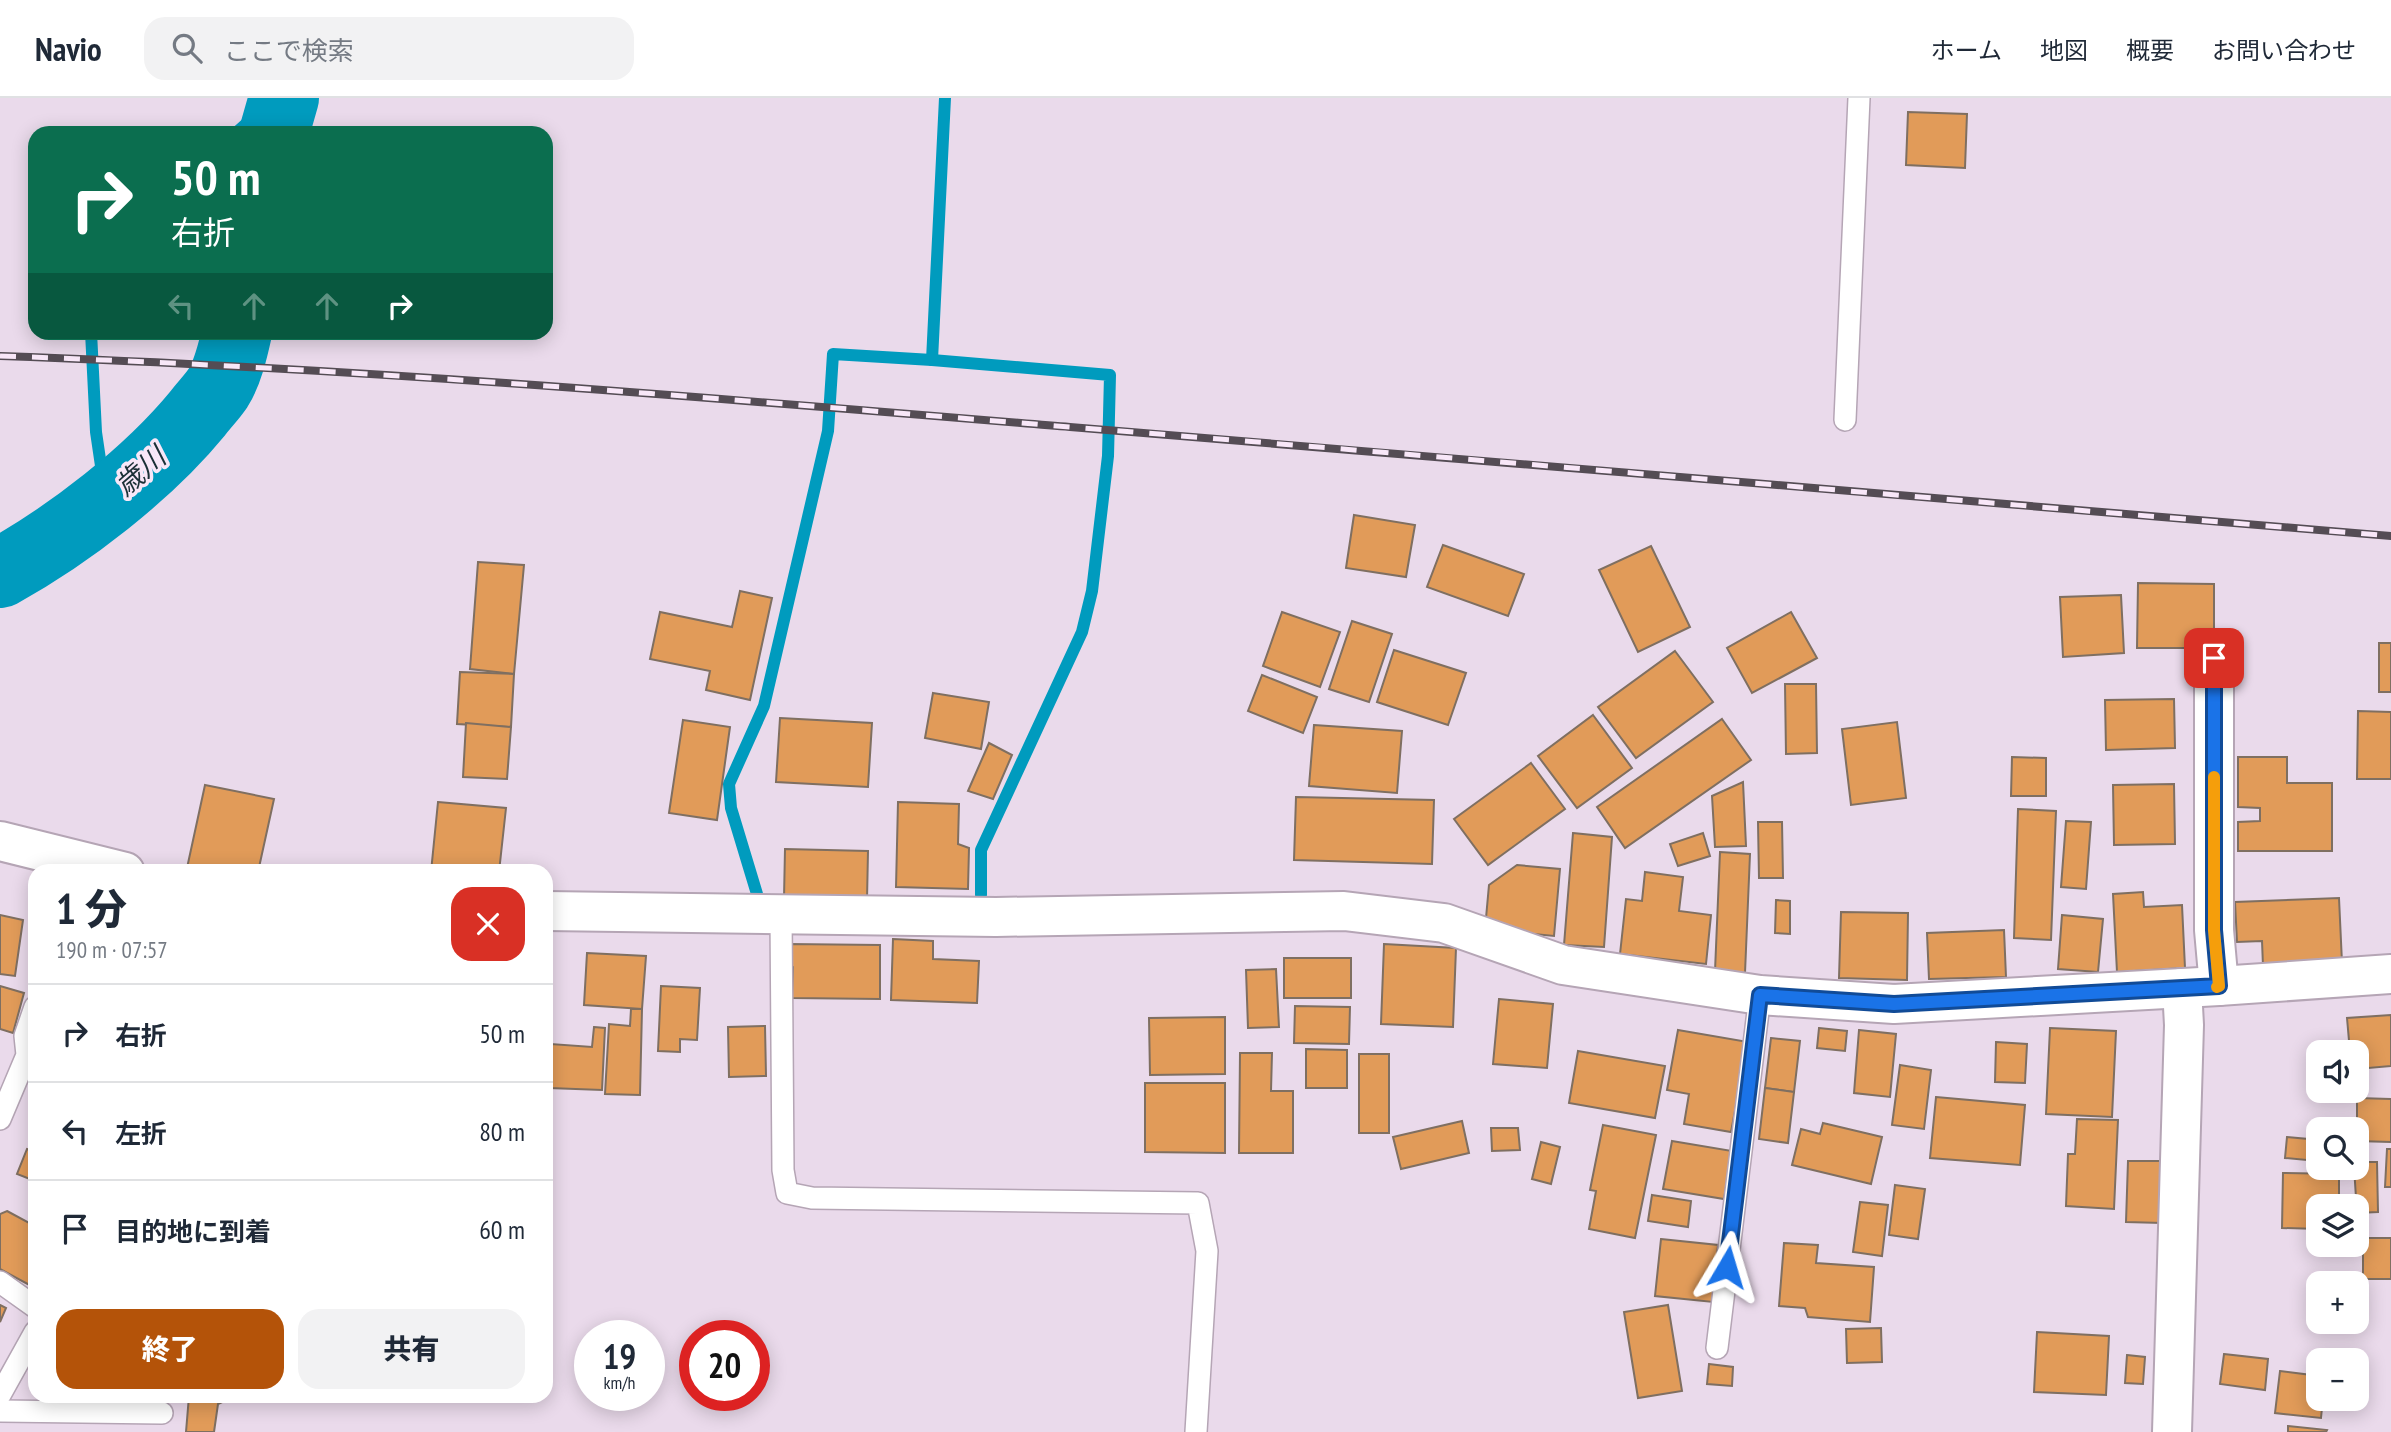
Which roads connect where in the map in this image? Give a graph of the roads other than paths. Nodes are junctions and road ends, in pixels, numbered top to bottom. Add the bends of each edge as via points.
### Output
1 (1859, 98) edge
2 (1845, 420) dead end
3 (2214, 658) dead end
4 (0, 841) edge
5 (73, 864) edge
6 (553, 911) edge
7 (781, 915) junction
8 (2391, 974) edge
9 (2219, 986) junction
10 (2182, 988) junction
11 (1760, 995) junction
12 (28, 1027) edge
13 (0, 1119) edge
14 (0, 1282) edge
15 (28, 1302) edge
16 (28, 1345) edge
17 (1717, 1348) dead end
18 (0, 1395) edge
19 (0, 1411) edge
20 (162, 1413) dead end
21 (1196, 1432) edge
22 (2172, 1432) edge

1 - 2 lane
3 - 9 street via 2214,930
4 - 5 street
6 - 7 street
7 - 11 street via 996,917 1344,911 1444,923 1563,965
7 - 21 lane via 783,1170 787,1193 825,1198 1198,1203 1207,1251
8 - 9 street
9 - 10 street
10 - 11 street via 1894,1004
10 - 22 street
11 - 17 lane
12 - 13 lane via 27,1055
14 - 15 lane
16 - 18 lane
19 - 20 lane

